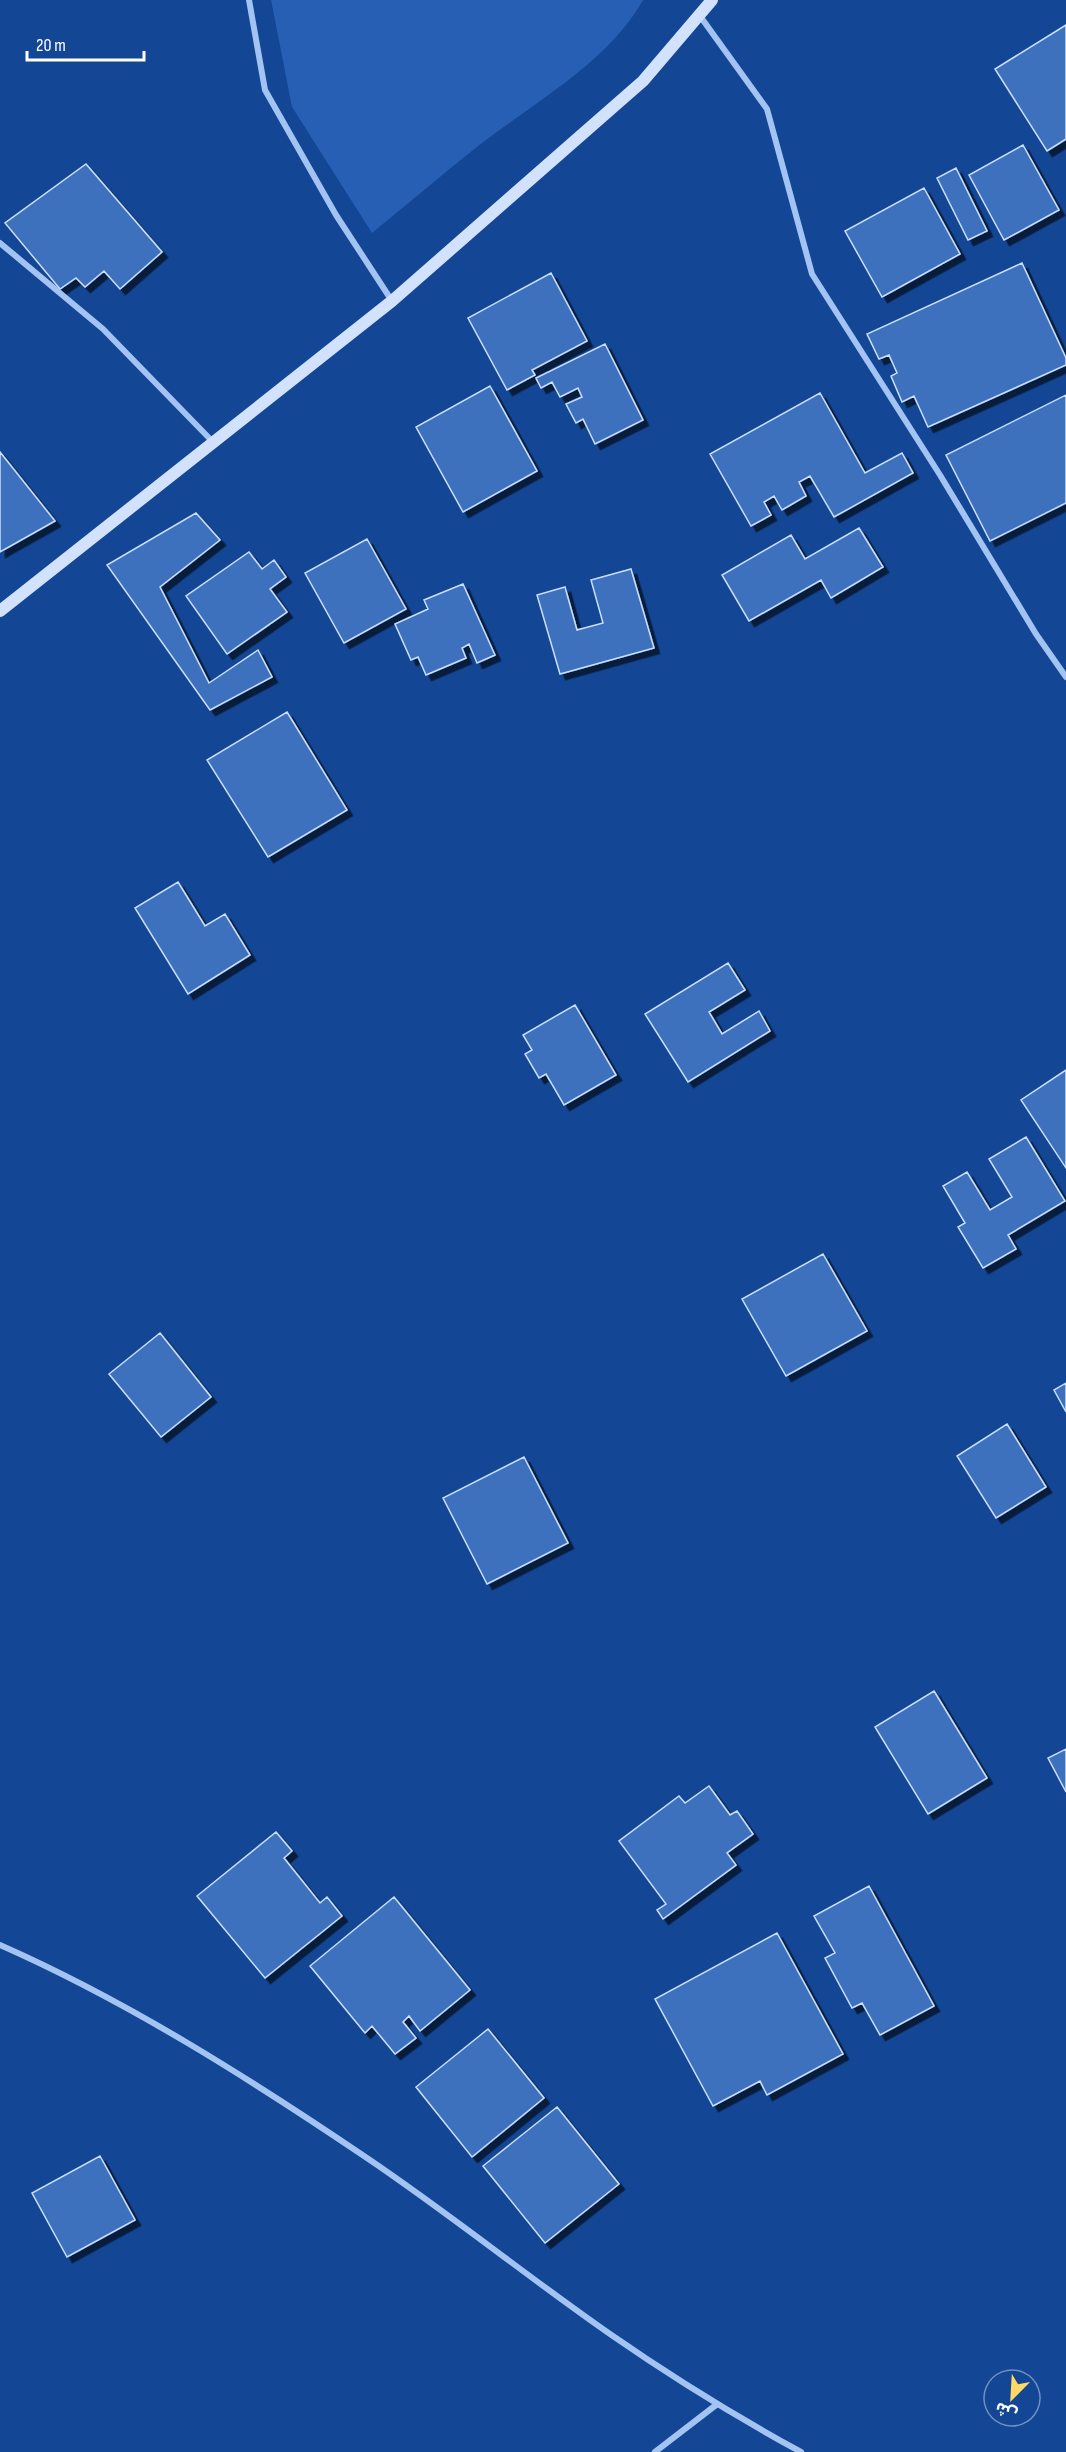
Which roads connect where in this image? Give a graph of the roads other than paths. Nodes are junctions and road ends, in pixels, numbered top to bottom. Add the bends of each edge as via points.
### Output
1 (249, 0) edge
2 (712, 0) edge
3 (700, 16) junction
4 (0, 243) edge
5 (392, 301) junction
6 (213, 442) junction
7 (0, 611) edge
8 (1066, 677) edge
9 (0, 1945) edge
10 (716, 2405) junction
11 (655, 2452) edge
12 (801, 2452) edge

1 - 5 street via 265,90 336,215
2 - 3 street
3 - 5 street via 643,81
3 - 8 street via 767,109 812,274
4 - 6 street via 103,329
5 - 6 street
6 - 7 street
9 - 10 street via 63,1973 206,2054 368,2158 611,2335
10 - 11 street
10 - 12 street

